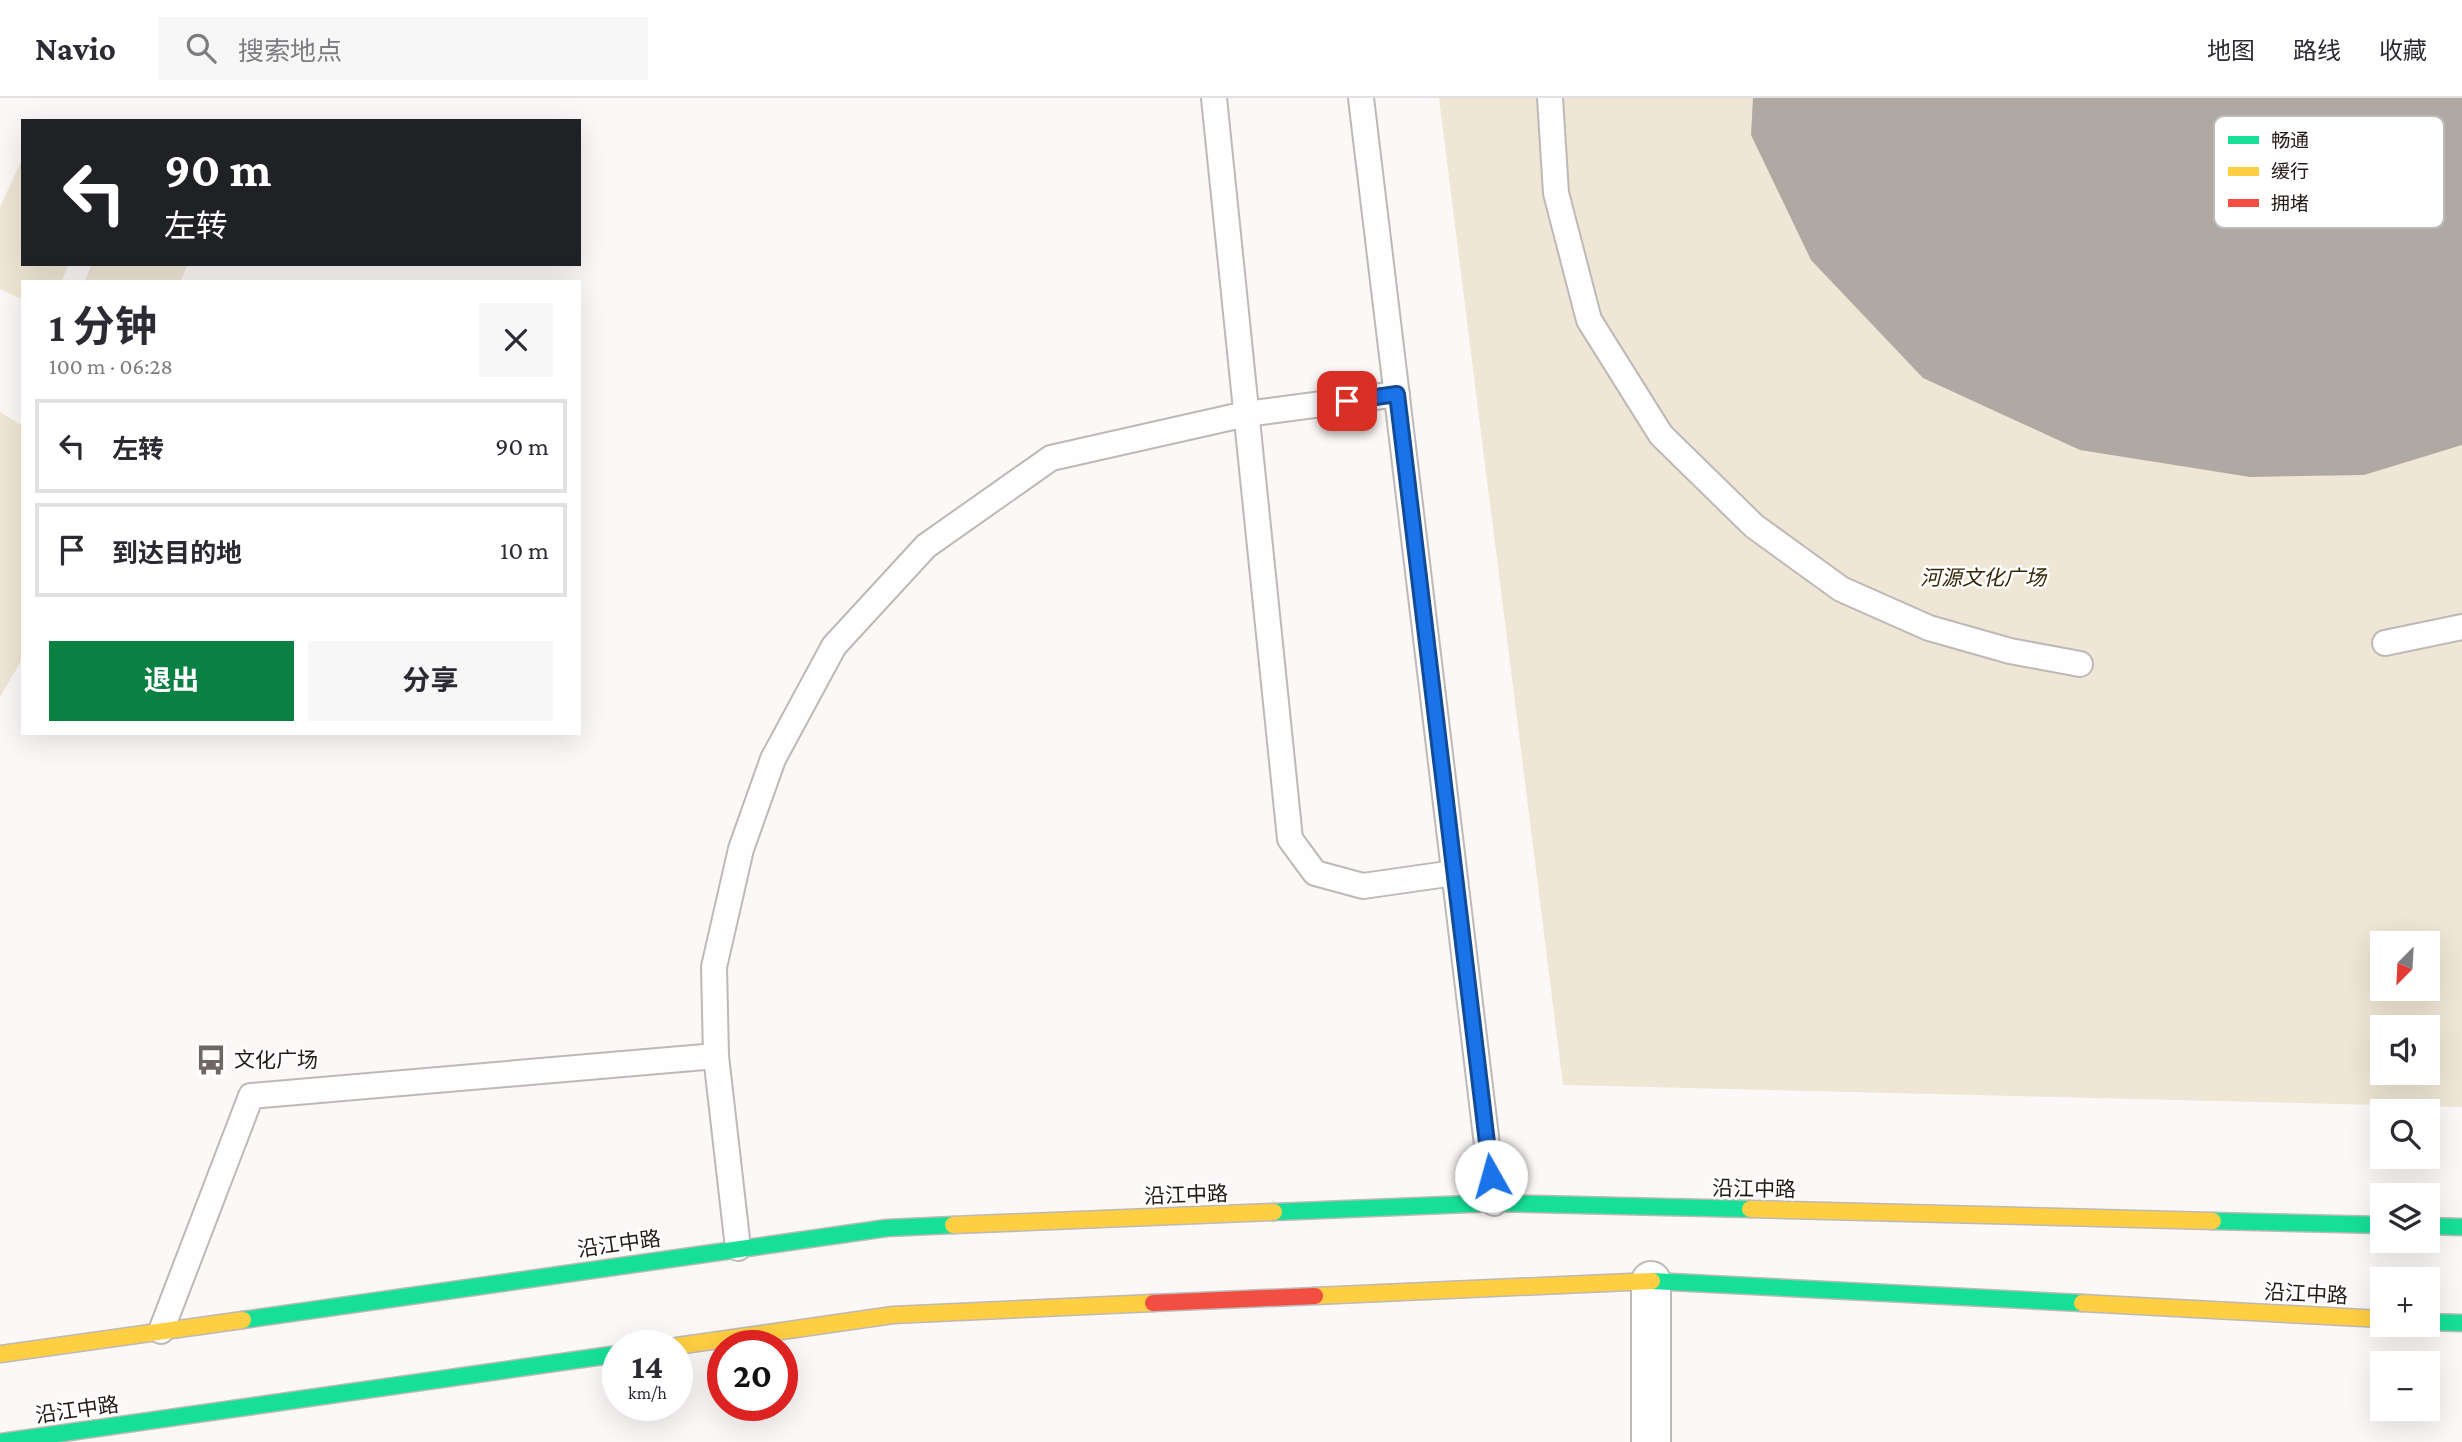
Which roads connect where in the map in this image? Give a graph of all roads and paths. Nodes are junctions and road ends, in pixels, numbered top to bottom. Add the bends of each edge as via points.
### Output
1 (1214, 98) edge
2 (1361, 98) edge
3 (1550, 98) edge
4 (1397, 394) junction
5 (1246, 414) junction
6 (2462, 626) edge
7 (2385, 643) dead end
8 (2080, 664) dead end
9 (1454, 873) junction
10 (716, 1056) junction
11 (1494, 1203) junction
12 (2370, 1225) edge
13 (2440, 1226) edge
14 (2462, 1227) edge
15 (738, 1248) junction
16 (1651, 1281) junction
17 (2370, 1318) edge
18 (2440, 1323) edge
19 (2462, 1324) edge
20 (161, 1331) junction
21 (693, 1344) edge
22 (0, 1354) edge
23 (602, 1356) edge
24 (0, 1442) edge
25 (1651, 1442) edge

1 - 5 lane
2 - 4 lane
3 - 8 lane via 1556,194 1589,320 1661,435 1754,526 1841,589 1928,628
4 - 5 lane
4 - 9 lane
5 - 9 lane via 1290,839 1314,873 1363,886
5 - 10 lane via 1051,458 926,546 834,646 773,759 741,849 714,967
6 - 7 lane
9 - 11 lane
10 - 15 lane
10 - 20 lane via 251,1096
11 - 12 street, 沿江中路
11 - 15 street, 沿江中路 via 887,1228
13 - 14 street
15 - 20 street, 沿江中路
16 - 17 street, 沿江中路
16 - 21 street, 沿江中路 via 893,1315
16 - 25 street
18 - 19 street
20 - 22 street, 沿江中路
23 - 24 street, 沿江中路

